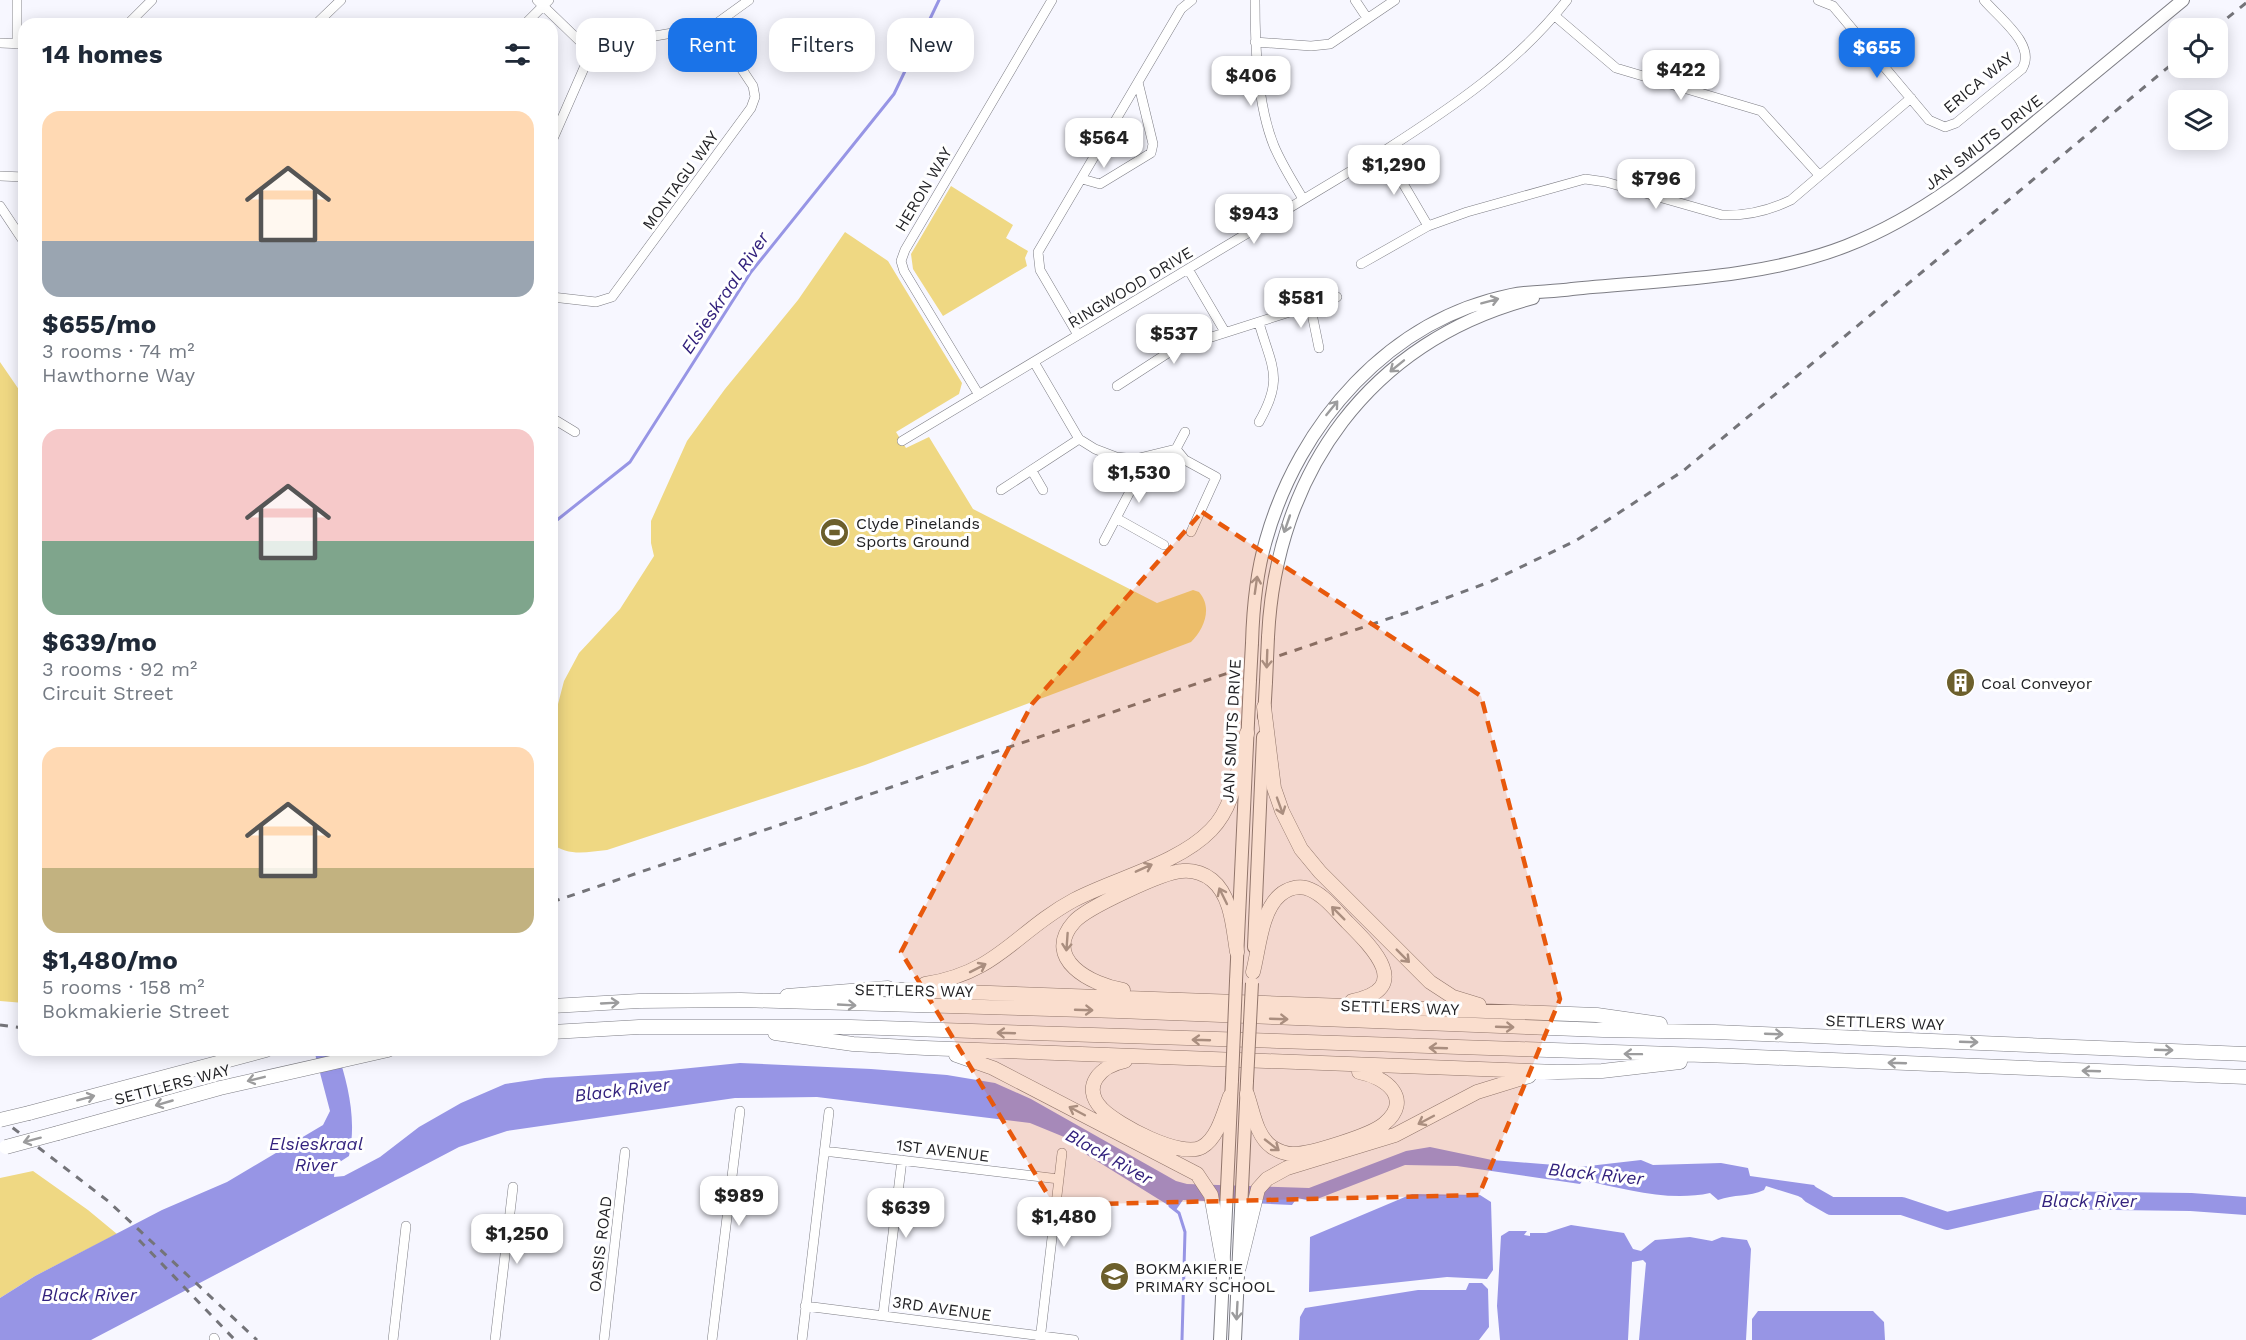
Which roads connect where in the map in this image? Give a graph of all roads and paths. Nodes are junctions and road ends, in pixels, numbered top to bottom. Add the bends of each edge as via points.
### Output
1 (18, 0) edge
2 (152, 0) edge
3 (341, 0) edge
4 (749, 0) edge
5 (1052, 0) edge
6 (1192, 0) edge
7 (1255, 0) edge
8 (1355, 0) edge
9 (1395, 0) edge
10 (1567, 0) edge
11 (1818, 0) edge
12 (1984, 0) edge
13 (2183, 0) edge
14 (543, 2) edge
15 (1555, 16) junction
16 (19, 18) edge
17 (134, 18) edge
18 (322, 18) edge
19 (530, 18) edge
20 (724, 18) edge
21 (1367, 18) junction
22 (576, 36) edge
23 (1255, 42) junction
24 (0, 43) edge
25 (18, 44) edge
26 (582, 72) edge
27 (744, 72) edge
28 (1138, 82) junction
29 (1911, 98) junction
30 (558, 127) edge
31 (1384, 151) junction
32 (1819, 175) junction
33 (0, 176) edge
34 (18, 177) edge
35 (1082, 179) junction
36 (1303, 199) junction
37 (0, 206) edge
38 (1428, 226) junction
39 (18, 234) edge
40 (1361, 264) dead end
41 (1188, 269) junction
42 (1563, 291) junction
43 (1337, 297) dead end
44 (558, 298) edge
45 (1310, 304) junction
46 (1259, 323) junction
47 (1225, 332) junction
48 (1078, 335) junction
49 (1319, 348) dead end
50 (1034, 362) junction
51 (1117, 386) dead end
52 (979, 395) junction
53 (558, 422) edge
54 (1259, 422) dead end
55 (575, 432) dead end
56 (1185, 432) dead end
57 (1079, 440) junction
58 (902, 441) dead end
59 (1176, 449) junction
60 (1135, 459) junction
61 (1032, 471) junction
62 (1001, 490) dead end
63 (1043, 490) dead end
64 (1116, 518) junction
65 (1191, 532) dead end
66 (1104, 541) dead end
67 (1164, 545) dead end
68 (1264, 708) junction
69 (1247, 733) junction
70 (1237, 952) junction
71 (1253, 977) junction
72 (880, 989) junction
73 (1180, 999) junction
74 (741, 1000) junction
75 (1335, 1005) junction
76 (558, 1006) edge
77 (1508, 1011) junction
78 (746, 1028) junction
79 (558, 1032) edge
80 (1716, 1032) junction
81 (925, 1048) junction
82 (2246, 1054) edge
83 (243, 1056) edge
84 (354, 1056) edge
85 (1733, 1056) junction
86 (1145, 1058) junction
87 (1316, 1064) junction
88 (1558, 1072) junction
89 (2246, 1077) edge
90 (1247, 1087) junction
91 (1230, 1096) junction
92 (740, 1111) dead end
93 (829, 1112) dead end
94 (0, 1120) edge
95 (3, 1148) edge
96 (824, 1151) junction
97 (626, 1152) dead end
98 (1062, 1153) dead end
99 (902, 1160) junction
100 (1059, 1179) junction
101 (513, 1187) dead end
102 (1220, 1207) junction
103 (1247, 1209) junction
104 (406, 1226) dead end
105 (1223, 1263) joint
106 (1239, 1267) joint
107 (805, 1306) junction
108 (883, 1315) junction
109 (1041, 1338) edge
110 (393, 1340) edge
111 (495, 1340) edge
112 (604, 1340) edge
113 (712, 1340) edge
114 (801, 1340) edge
115 (1074, 1340) edge
116 (1220, 1340) edge
117 (1235, 1340) edge

1 - 16 street
2 - 17 street
3 - 18 street
4 - 20 street
5 - 52 street, HERON WAY via 901,261
6 - 28 street via 1181,9
7 - 23 street
8 - 21 street
9 - 21 street
10 - 15 street, RINGWOOD DRIVE
11 - 29 street via 1833,6
12 - 29 street, ERICA WAY via 2025,47 2026,62 2022,69 1956,123 1945,127 1929,120
13 - 42 main road, JAN SMUTS DRIVE via 1958,185 1882,231 1826,253 1772,266
14 - 19 street
14 - 22 street
15 - 31 street, RINGWOOD DRIVE via 1479,88
15 - 32 street via 1616,68 1761,111
21 - 23 street via 1339,39 1322,46
23 - 36 street via 1268,126
24 - 25 street
26 - 30 street
27 - 44 street, MONTAGU WAY via 753,86 751,108 612,297 596,302
28 - 35 street
28 - 35 street via 1151,153 1100,184
29 - 32 street
31 - 36 street, RINGWOOD DRIVE
31 - 38 street
32 - 38 street via 1791,200 1740,216 1722,215 1585,179
33 - 34 street
35 - 48 street via 1043,243 1037,260
36 - 41 street, RINGWOOD DRIVE
37 - 39 street
38 - 40 street
41 - 47 street
41 - 48 street, RINGWOOD DRIVE
42 -> 68 main road, JAN SMUTS DRIVE, bridge via 1485,315 1438,337 1393,368 1351,410 1313,466 1288,520 1275,571
69 -> 42 main road, JAN SMUTS DRIVE, bridge via 1256,584 1271,520 1303,450 1339,399 1387,353 1459,311 1514,295
43 - 45 street
45 - 46 street
45 - 49 street
46 - 47 street
46 - 54 street via 1276,378 1272,400
47 - 51 street via 1174,349
48 - 50 street, RINGWOOD DRIVE
50 - 52 street, RINGWOOD DRIVE
50 - 57 street
52 - 58 street, RINGWOOD DRIVE
53 - 55 street
56 - 59 street
57 - 60 street via 1116,457
57 - 61 street
59 - 60 street
59 - 65 street via 1185,460 1216,477
60 - 64 street via 1136,480
61 - 62 street
61 - 63 street
64 - 66 street
64 - 67 street
68 - 71 main road, JAN SMUTS DRIVE
68 -> 77 highway via 1274,788 1287,824 1306,855 1430,982 1453,997
69 - 70 main road, JAN SMUTS DRIVE
72 -> 69 highway via 943,981 968,973 1004,952 1062,907 1196,843 1217,824 1228,804
70 -> 73 highway via 1221,890 1204,874 1189,871 1171,873 1100,905 1072,924 1066,937 1067,955 1082,976 1109,988
70 - 91 main road, JAN SMUTS DRIVE, bridge
75 -> 71 highway via 1373,994 1383,980 1384,965 1372,947 1309,889 1290,889 1275,901 1266,920
71 - 90 main road, JAN SMUTS DRIVE, bridge
72 - 73 highway
72 - 74 highway
73 - 75 highway
76 -> 74 highway, SETTLERS WAY
74 -> 80 highway, SETTLERS WAY
75 - 77 highway
77 - 80 highway via 1597,1015
78 - 79 highway via 639,1027
78 - 81 highway via 799,1038
85 -> 78 highway via 863,1028
80 -> 82 highway, SETTLERS WAY
81 - 86 highway
102 -> 81 highway via 1202,1179 1173,1160 993,1068
94 -> 83 highway, SETTLERS WAY, bridge
84 -> 95 highway, SETTLERS WAY, bridge
85 - 88 highway via 1602,1071
89 -> 85 highway
86 - 87 highway
86 - 91 highway via 1104,1068 1095,1080 1094,1095 1110,1115 1171,1148 1191,1151 1208,1143
87 - 88 highway
90 -> 87 highway via 1264,1138 1289,1154 1373,1131 1390,1117 1395,1097 1385,1080
88 -> 103 highway via 1501,1083 1413,1127 1287,1168 1261,1184
90 - 103 main road, JAN SMUTS DRIVE via 1242,1177
91 - 102 main road, JAN SMUTS DRIVE via 1227,1176
92 - 113 street
93 - 96 street
96 - 99 street, 1ST AVENUE
96 - 107 street
97 - 112 street, OASIS ROAD
98 - 100 street
99 - 100 street, 1ST AVENUE
99 - 108 street
100 - 109 street
101 - 111 street
102 - 105 highway
103 - 106 highway
104 - 110 street
105 - 116 main road
106 -> 117 main road
107 - 108 street, 3RD AVENUE
107 - 114 street
108 - 109 street, 3RD AVENUE
109 - 115 street, 3RD AVENUE

